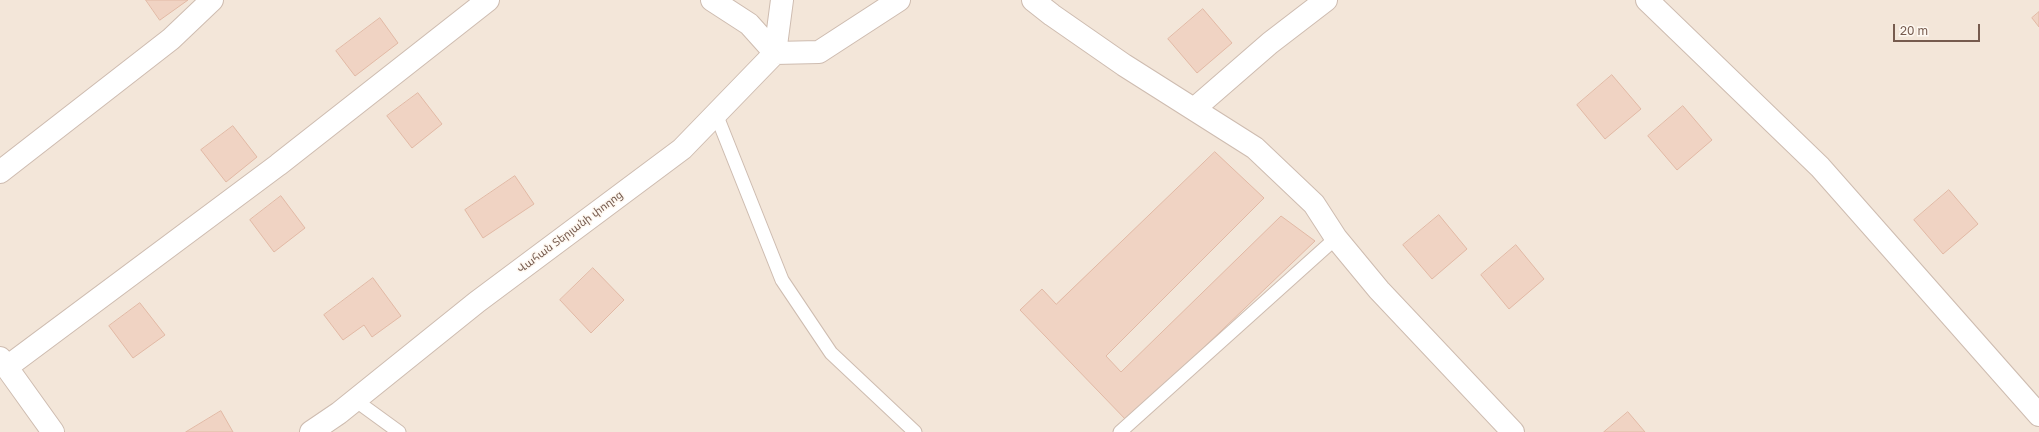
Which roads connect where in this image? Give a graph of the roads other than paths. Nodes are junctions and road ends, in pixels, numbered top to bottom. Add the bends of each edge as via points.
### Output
1 (212, 0) edge
2 (488, 0) edge
3 (712, 0) edge
4 (782, 0) edge
5 (899, 0) edge
6 (1033, 0) edge
7 (1326, 0) edge
8 (1647, 0) edge
9 (775, 53) junction
10 (1194, 109) junction
11 (716, 114) junction
12 (0, 172) edge
13 (1336, 238) junction
14 (4, 362) edge
15 (355, 400) junction
16 (2039, 415) edge
17 (53, 432) edge
18 (311, 432) edge
19 (399, 432) edge
20 (915, 432) edge
21 (1120, 432) edge
22 (1513, 432) edge

1 - 12 street via 171,39
2 - 14 street via 278,165
3 - 9 street via 749,24
4 - 9 street
5 - 9 street via 819,52
6 - 10 street via 1124,65
7 - 10 street via 1270,43
8 - 16 street via 1820,167
9 - 11 street, Վահան Տերյանի փողոց
10 - 13 street via 1255,148 1314,204
11 - 15 street, Վահան Տերյանի փողոց via 682,149 477,302
11 - 20 lane via 782,280 831,353
13 - 21 lane
13 - 22 street via 1379,290
14 - 17 street
15 - 18 street, Վահան Տերյանի փողոց
15 - 19 lane

